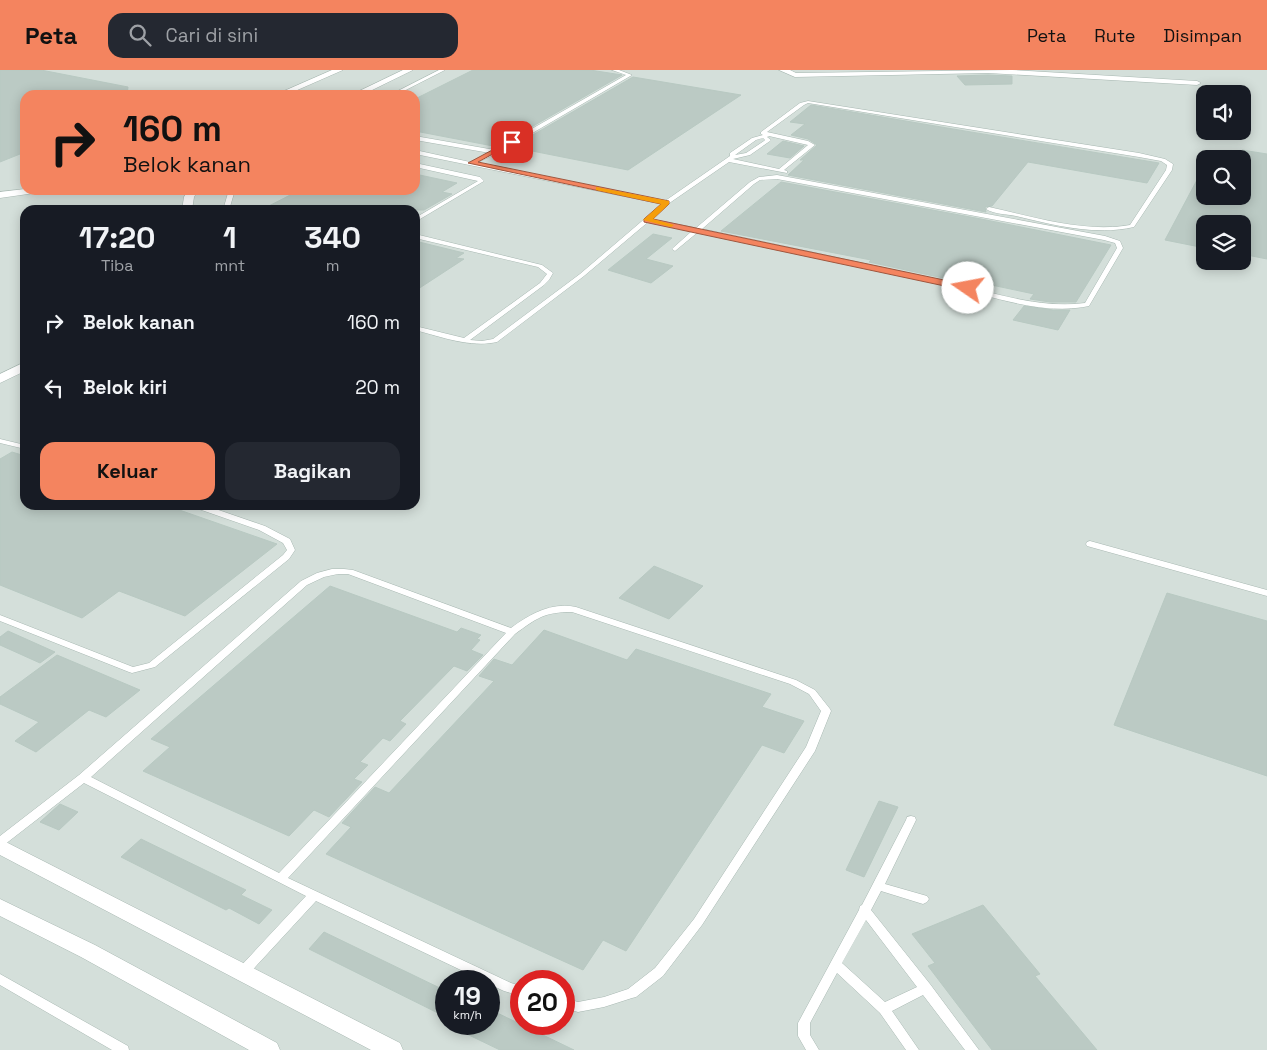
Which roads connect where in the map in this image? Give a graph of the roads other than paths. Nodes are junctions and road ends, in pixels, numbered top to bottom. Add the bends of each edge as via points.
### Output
1 (339, 70) edge
2 (409, 70) edge
3 (443, 70) edge
4 (614, 70) edge
5 (783, 70) edge
6 (1036, 71) edge
7 (863, 72) edge
8 (1197, 84) dead end
9 (291, 90) edge
10 (366, 90) edge
11 (402, 90) edge
12 (766, 136) junction
13 (420, 139) edge
14 (496, 152) junction
15 (420, 153) edge
16 (731, 159) junction
17 (472, 163) junction
18 (420, 166) edge
19 (780, 171) junction
20 (824, 180) dead end
21 (20, 192) edge
22 (0, 195) edge
23 (666, 203) junction
24 (989, 209) dead end
25 (420, 217) edge
26 (647, 220) junction
27 (698, 230) junction
28 (420, 237) edge
29 (674, 249) dead end
30 (420, 329) edge
31 (464, 341) junction
32 (20, 369) edge
33 (0, 379) edge
34 (0, 441) edge
35 (20, 446) edge
36 (210, 510) edge
37 (1090, 544) dead end
38 (1267, 593) edge
39 (0, 618) edge
40 (512, 632) junction
41 (83, 778) junction
42 (911, 820) dead end
43 (0, 844) edge
44 (280, 879) junction
45 (878, 886) junction
46 (314, 895) junction
47 (923, 899) dead end
48 (0, 908) edge
49 (864, 909) junction
50 (835, 964) junction
51 (242, 973) junction
52 (0, 979) edge
53 (510, 988) edge
54 (926, 988) junction
55 (575, 1006) edge
56 (884, 1009) junction
57 (123, 1050) edge
58 (269, 1050) edge
59 (392, 1050) edge
60 (813, 1050) edge
61 (913, 1050) edge
62 (973, 1050) edge

1 - 9 street
2 - 10 street
3 - 11 lane
4 - 14 lane via 630,75
5 - 7 street via 796,75
6 - 7 street
6 - 8 street
12 - 16 lane via 754,139 732,154
12 - 16 lane via 766,142 748,154
12 - 19 lane via 812,145
12 - 24 lane via 763,133 802,104 816,102 1139,155 1170,164 1132,226 1122,229 1086,227
13 - 14 lane
14 - 17 lane
15 - 17 lane
16 - 19 lane
16 - 23 lane
17 - 23 lane
18 - 25 lane via 472,176 481,181
19 - 20 lane
21 - 22 street
23 - 26 lane
26 - 27 lane
26 - 31 lane via 504,335 489,343
27 - 27 lane via 1054,308 1087,306 1120,248 1118,242 1105,238 777,177 752,183
27 - 29 lane
28 - 31 lane via 540,266 550,273 542,284
30 - 31 lane
32 - 33 street
34 - 35 lane
36 - 39 lane via 287,540 291,550 152,665 132,670
37 - 38 lane
40 - 41 lane via 350,572 341,570 325,574 304,583
40 - 44 lane
40 - 55 lane via 540,612 573,609 793,682 812,692 826,711 811,748 698,922 659,972 632,992 604,1002
41 - 43 lane
41 - 44 lane
42 - 45 lane
43 - 51 street
44 - 46 lane
45 - 47 lane
45 - 49 lane
46 - 51 lane
46 - 53 lane
48 - 58 street
49 - 50 lane
49 - 54 lane
50 - 56 lane
50 - 60 lane via 804,1024 804,1036
51 - 59 street
52 - 57 lane
54 - 56 lane
54 - 62 lane
56 - 61 lane

